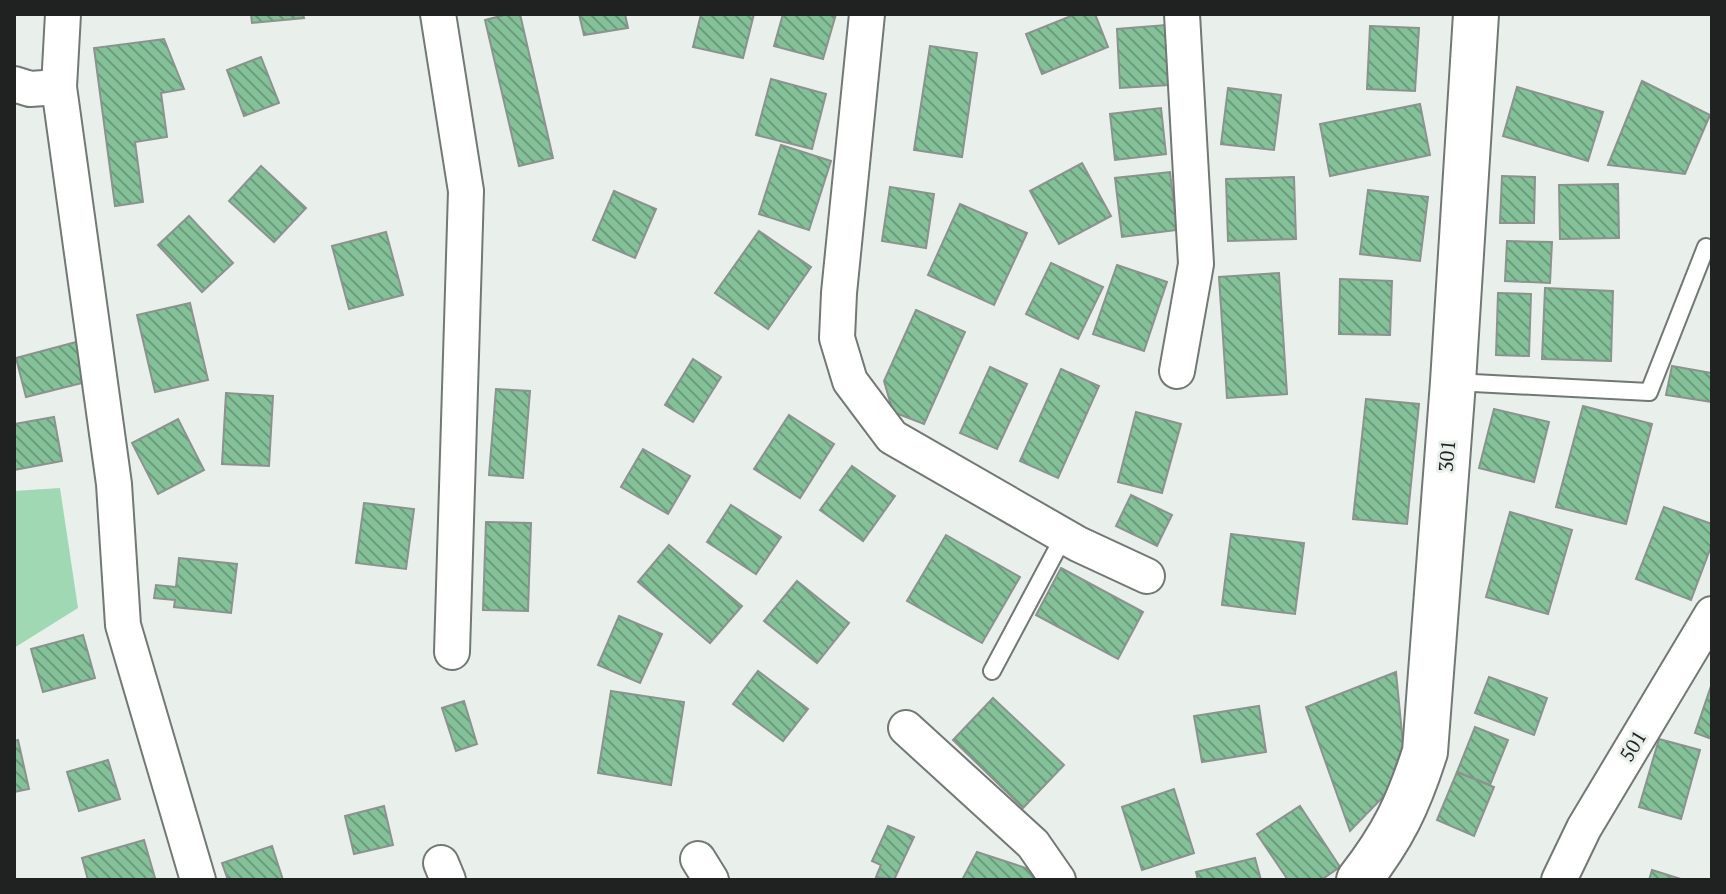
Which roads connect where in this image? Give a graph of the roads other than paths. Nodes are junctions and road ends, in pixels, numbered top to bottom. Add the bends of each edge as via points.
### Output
1 (63, 14) edge
2 (438, 14) edge
3 (867, 14) edge
4 (1182, 14) edge
5 (1476, 14) edge
6 (14, 84) edge
7 (59, 87) junction
8 (1706, 247) dead end
9 (1177, 371) dead end
10 (1453, 382) junction
11 (1064, 536) junction
12 (1147, 576) dead end
13 (1712, 614) edge
14 (452, 652) dead end
15 (992, 671) dead end
16 (906, 728) dead end
17 (198, 880) edge
18 (1058, 880) edge
19 (1359, 880) edge
20 (1559, 880) edge

1 - 7 street
2 - 14 street via 466,191
3 - 11 street via 839,293 837,338 850,381 892,437
4 - 9 street via 1196,264
5 - 10 street, 301
6 - 7 street
7 - 17 street via 114,484 123,625
8 - 10 lane via 1649,392
10 - 19 street, 301 via 1425,752 1410,799
11 - 12 street
11 - 15 lane
13 - 20 street, 501 via 1584,828
16 - 18 street via 1033,844

